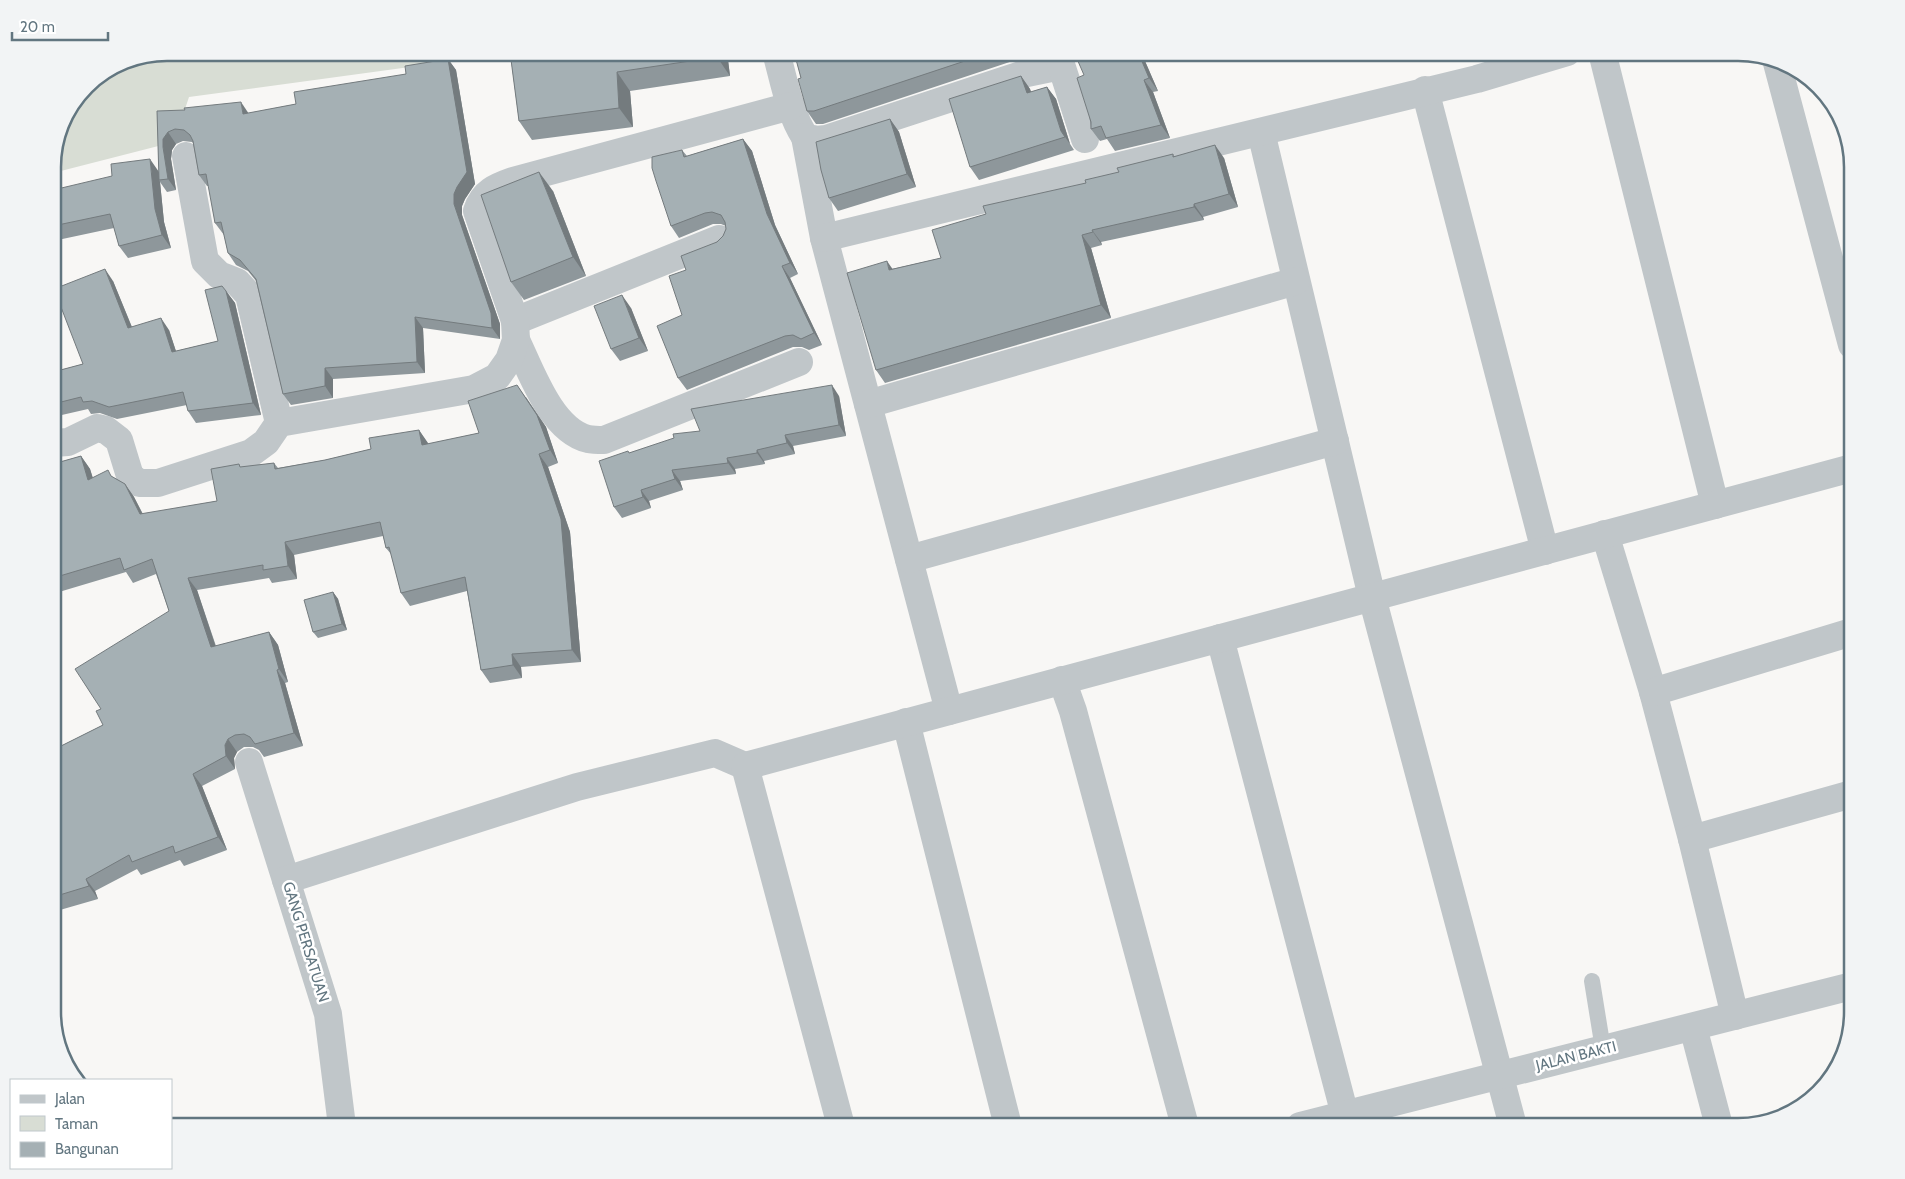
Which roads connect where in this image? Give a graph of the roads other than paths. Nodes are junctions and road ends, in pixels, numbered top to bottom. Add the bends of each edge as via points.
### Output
1 (778, 61) edge
2 (1054, 61) edge
3 (1060, 61) edge
4 (1604, 61) edge
5 (1501, 62) edge
6 (1779, 69) edge
7 (1425, 90) junction
8 (791, 106) junction
9 (1261, 132) junction
10 (805, 137) junction
11 (1085, 140) dead end
12 (186, 156) dead end
13 (824, 238) junction
14 (719, 239) edge
15 (1296, 281) junction
16 (1844, 315) edge
17 (515, 330) junction
18 (799, 362) dead end
19 (868, 404) junction
20 (279, 423) junction
21 (1335, 441) junction
22 (61, 442) edge
23 (1844, 470) edge
24 (1715, 505) junction
25 (1605, 534) junction
26 (1545, 551) junction
27 (909, 559) junction
28 (1372, 597) junction
29 (1844, 634) edge
30 (1220, 638) junction
31 (1062, 680) junction
32 (1653, 692) junction
33 (949, 711) junction
34 (906, 722) junction
35 (248, 762) dead end
36 (745, 766) junction
37 (1844, 796) edge
38 (1692, 839) junction
39 (286, 880) junction
40 (1592, 980) dead end
41 (1844, 988) edge
42 (1735, 1016) junction
43 (1693, 1026) junction
44 (1603, 1049) junction
45 (1498, 1076) junction
46 (1345, 1115) junction
47 (341, 1118) edge
48 (839, 1118) edge
49 (1006, 1118) edge
50 (1183, 1118) edge
51 (1335, 1118) edge
52 (1511, 1118) edge
53 (1717, 1118) edge

1 - 8 street
2 - 10 street via 826,138
3 - 11 street
4 - 24 street
5 - 7 street
6 - 16 street
7 - 9 street
7 - 26 street
8 - 10 street
8 - 17 street via 492,189 480,201 477,211
9 - 13 street
9 - 15 street
10 - 13 street
12 - 20 street via 205,261 219,275 237,282 249,295
13 - 19 street
14 - 17 street
15 - 19 street
15 - 21 street
17 - 18 street via 545,400 560,422 588,439 604,440
17 - 20 street via 509,360 497,377 474,389
19 - 27 street
20 - 22 street via 266,442 251,453 158,482 139,483 130,476 120,440 106,430 97,428
21 - 27 street
21 - 28 street
23 - 24 street
24 - 25 street
25 - 26 street
25 - 32 street
26 - 28 street
27 - 33 street
28 - 30 street
28 - 45 street
29 - 32 street
30 - 31 street
30 - 46 street
31 - 33 street
31 - 50 street
32 - 38 street
33 - 34 street
34 - 36 street
34 - 49 street
35 - 39 street, GANG PERSATUAN
36 - 39 street via 716,753 578,787
36 - 48 street
37 - 38 street
38 - 42 street
39 - 47 street, GANG PERSATUAN via 328,1014
40 - 44 lane
41 - 42 street, JALAN BAKTI
42 - 43 street, JALAN BAKTI
43 - 44 street, JALAN BAKTI
43 - 53 street
44 - 45 street, JALAN BAKTI
45 - 46 street, JALAN BAKTI
45 - 52 street
46 - 51 street, JALAN BAKTI

